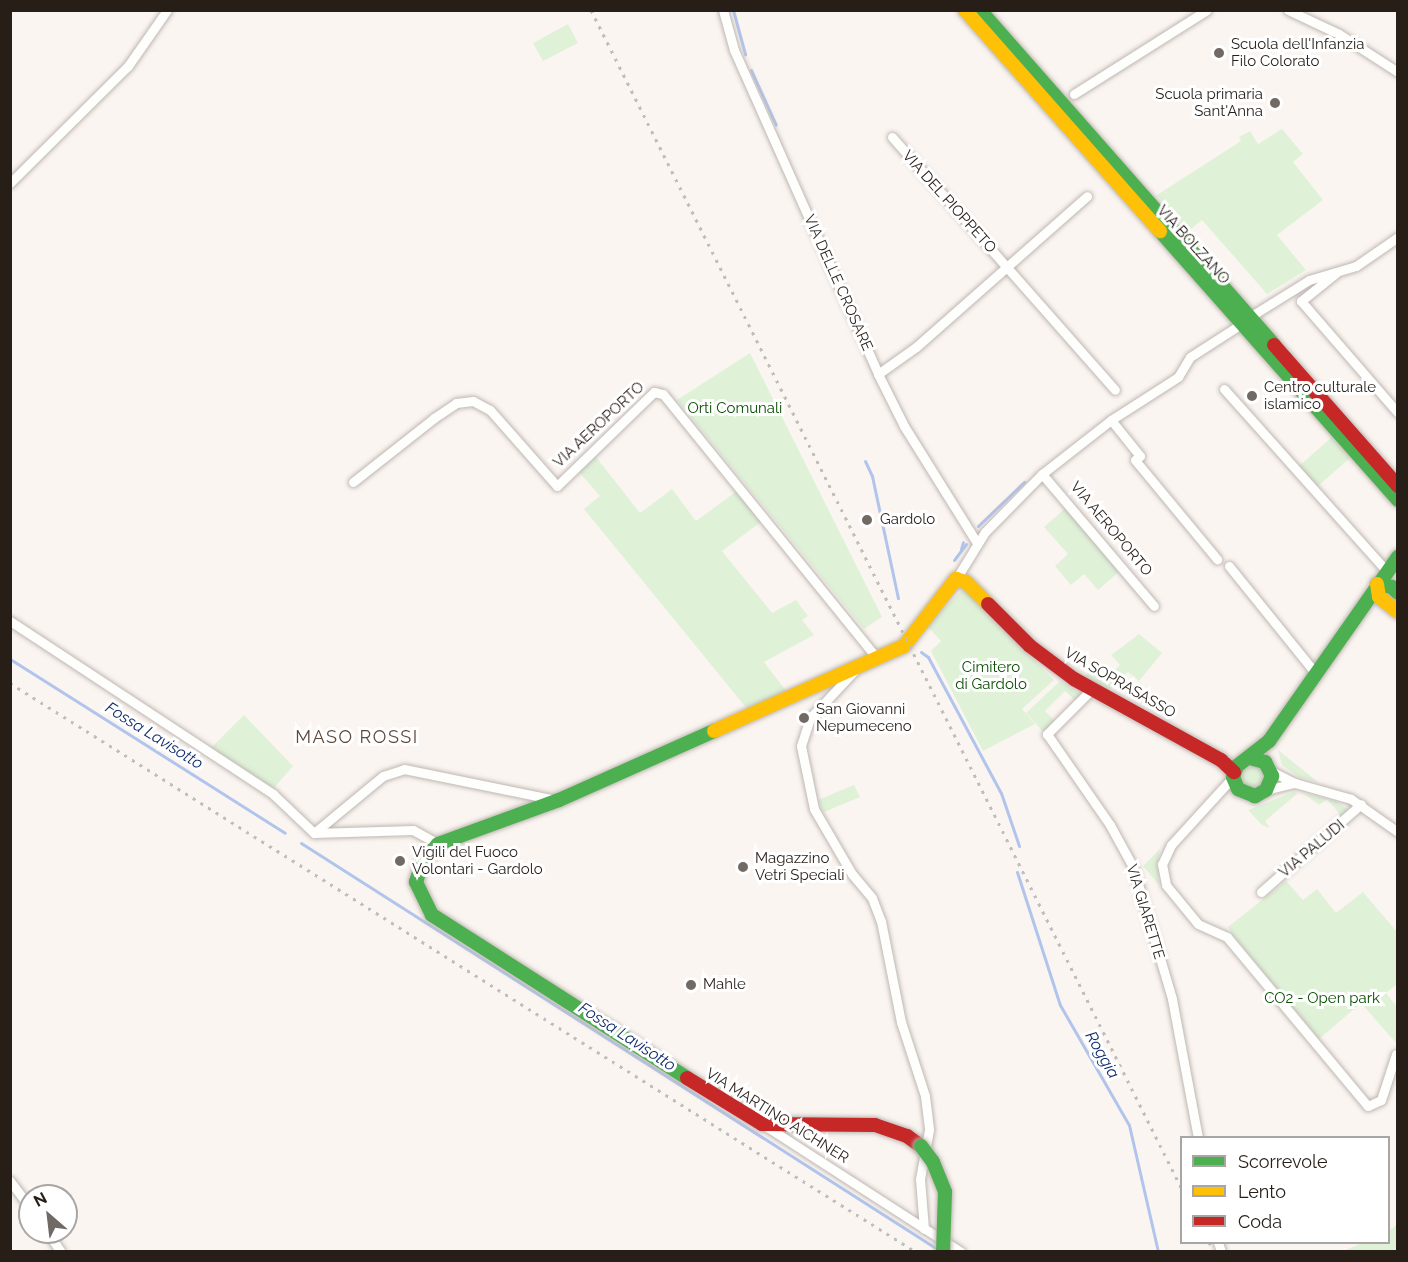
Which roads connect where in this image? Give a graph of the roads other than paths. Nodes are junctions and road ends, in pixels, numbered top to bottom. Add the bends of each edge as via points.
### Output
1 (167, 10) edge
2 (723, 10) edge
3 (958, 10) edge
4 (965, 10) edge
5 (980, 10) edge
6 (1207, 10) edge
7 (1288, 10) edge
8 (1002, 53) junction
9 (1398, 72) edge
10 (1074, 94) dead end
11 (892, 137) dead end
12 (10, 183) edge
13 (1088, 196) dead end
14 (1398, 237) edge
15 (1007, 267) junction
16 (1336, 273) junction
17 (1256, 313) dead end
18 (1235, 328) dead end
19 (878, 374) junction
20 (1224, 389) dead end
21 (1115, 390) dead end
22 (1398, 412) edge
23 (1111, 420) junction
24 (1042, 474) junction
25 (353, 482) dead end
26 (1398, 486) edge
27 (1398, 500) edge
28 (977, 543) junction
29 (1398, 557) edge
30 (1217, 559) dead end
31 (1229, 566) dead end
32 (1386, 570) junction
33 (956, 579) junction
34 (1377, 584) junction
35 (1398, 593) edge
36 (1154, 606) dead end
37 (1394, 610) edge
38 (1356, 615) junction
39 (10, 621) edge
40 (877, 658) junction
41 (857, 668) junction
42 (1316, 674) junction
43 (1092, 689) junction
44 (1269, 741) junction
45 (1268, 766) junction
46 (1240, 767) junction
47 (1295, 783) junction
48 (1266, 790) junction
49 (1243, 793) junction
50 (1218, 797) junction
51 (560, 801) junction
52 (1361, 804) junction
53 (1398, 832) edge
54 (314, 833) junction
55 (438, 844) junction
56 (1261, 892) dead end
57 (1396, 1054) edge
58 (762, 1124) junction
59 (1198, 1136) edge
60 (924, 1229) junction
61 (943, 1251) edge
62 (962, 1251) edge

1 - 12 street via 128,66
2 - 19 street, VIA DELLE CROSARE via 738,60
3 - 8 street via 992,50
4 - 8 street, VIA BOLZANO
5 - 26 street, VIA BOLZANO
6 - 10 street
7 - 9 street via 1339,34
8 - 27 street, VIA BOLZANO
11 - 15 street, VIA DEL PIOPPETO
13 - 15 street, VIA DEL PIOPPETO
14 - 16 street via 1356,266
15 - 19 street, VIA DEL PIOPPETO via 916,347
15 - 21 street, VIA DEL PIOPPETO
16 - 17 street via 1309,280
16 - 22 street via 1301,301
18 - 23 street via 1190,357 1178,377
19 - 28 street, VIA DELLE CROSARE via 904,426
20 - 32 street
23 - 24 street
23 - 30 street via 1140,456 1135,460
24 - 28 street
24 - 36 street, VIA AEROPORTO
25 - 40 street, VIA AEROPORTO via 456,403 473,401 490,410 557,486 654,392 663,394
28 - 33 street
29 - 32 street
31 - 42 street
32 - 34 street
33 - 40 street via 909,643
33 - 43 street, VIA SOPRASASSO via 966,582 1030,646
34 - 35 street via 1392,587
34 - 37 street via 1379,597
34 - 38 street
37 - 38 street via 1372,609
38 - 42 street
39 - 54 street via 273,794
40 - 41 street
41 - 51 street
41 - 60 street via 810,717 801,746 814,809 852,874 872,898 881,921 901,1022 925,1096 929,1130 920,1179
42 - 44 street
43 - 46 street, VIA SOPRASASSO
43 - 59 street, VIA GIARETTE via 1047,734 1104,815 1133,867 1172,999
44 - 45 street
44 - 46 street
45 - 46 street, VIA SOPRASASSO
45 - 47 street, VIA PALUDI
45 - 48 street
46 - 49 street, VIA SOPRASASSO
46 - 50 street
47 - 48 street, VIA PALUDI
47 - 52 street, VIA PALUDI via 1337,793
48 - 49 street via 1255,796
49 - 50 street
50 - 57 street via 1165,855 1162,874 1173,895 1201,926 1227,937 1368,1106 1381,1100
51 - 54 street via 404,769 382,776
51 - 55 street
52 - 53 street, VIA PALUDI
52 - 56 street, VIA PALUDI
54 - 55 street via 413,830
55 - 58 street, VIA MARTINO AICHNER via 422,863 416,882 421,901 432,915
58 - 60 street, VIA MARTINO AICHNER
58 - 61 street, bridge via 875,1125 907,1136 933,1162 945,1192
60 - 62 street, VIA MARTINO AICHNER

